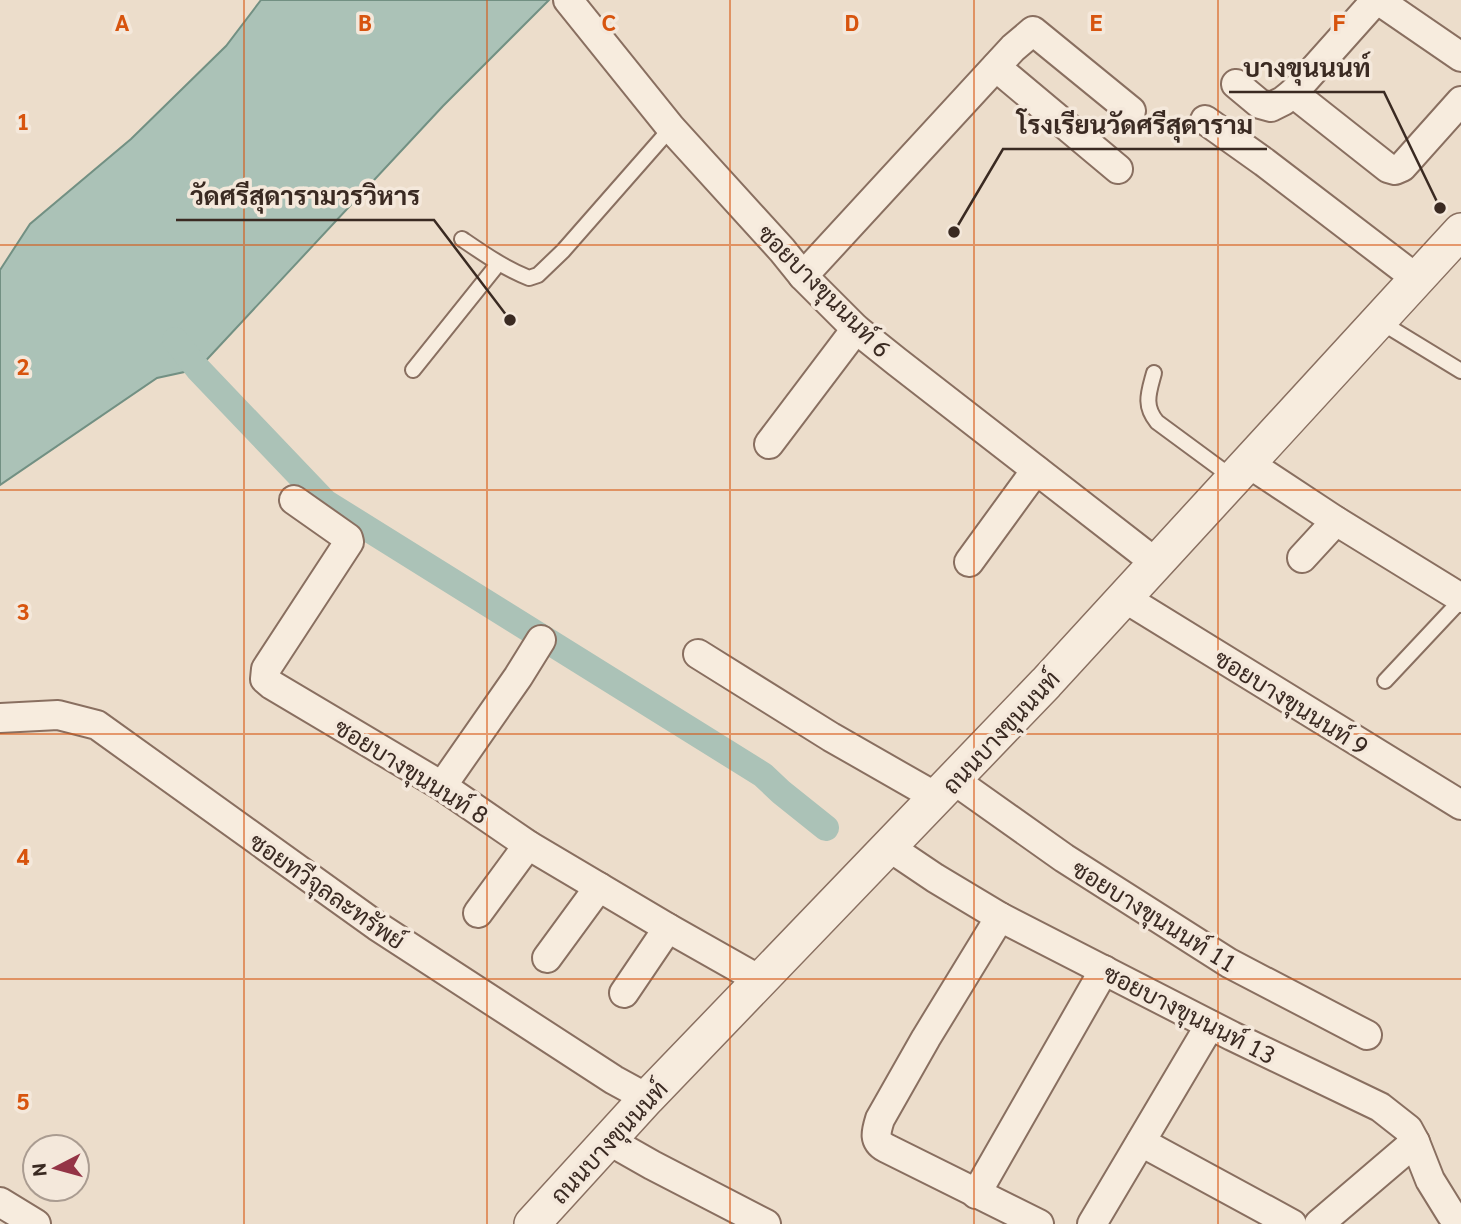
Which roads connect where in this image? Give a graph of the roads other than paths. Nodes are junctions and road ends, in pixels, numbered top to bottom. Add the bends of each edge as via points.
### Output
1 (568, 0) edge
2 (1377, 0) edge
3 (1461, 57) edge
4 (996, 66) junction
5 (1236, 84) dead end
6 (1293, 93) junction
7 (1461, 101) edge
8 (1131, 111) dead end
9 (1205, 120) dead end
10 (671, 128) junction
11 (1118, 169) dead end
12 (1461, 231) edge
13 (461, 239) dead end
14 (498, 264) junction
15 (803, 275) junction
16 (1417, 279) junction
17 (1378, 321) junction
18 (856, 329) junction
19 (413, 370) dead end
20 (1461, 371) edge
21 (1154, 373) dead end
22 (769, 444) dead end
23 (1248, 463) junction
24 (1036, 470) junction
25 (293, 500) dead end
26 (1336, 520) junction
27 (1302, 558) dead end
28 (969, 562) dead end
29 (1156, 563) junction
30 (1461, 576) edge
31 (1124, 597) junction
32 (1461, 599) edge
33 (541, 640) dead end
34 (698, 654) dead end
35 (1385, 681) dead end
36 (0, 718) edge
37 (442, 786) junction
38 (945, 788) junction
39 (1461, 805) edge
40 (528, 845) junction
41 (889, 847) junction
42 (598, 887) junction
43 (478, 913) dead end
44 (1000, 916) junction
45 (668, 928) junction
46 (547, 958) dead end
47 (1104, 970) junction
48 (760, 980) junction
49 (624, 993) dead end
50 (1210, 1025) junction
51 (1367, 1035) dead end
52 (647, 1098) junction
53 (608, 1140) junction
54 (1141, 1142) junction
55 (1415, 1143) junction
56 (976, 1194) junction
57 (0, 1202) edge
58 (1450, 1215) edge
59 (1325, 1222) edge
60 (36, 1224) edge
61 (532, 1224) edge
62 (766, 1224) edge
63 (1039, 1224) edge
64 (1092, 1224) edge
65 (1292, 1224) edge

1 - 10 street, ซอยบางขุนนนท์ 6
2 - 3 street
2 - 6 street
4 - 8 street via 1033,31
4 - 11 street
4 - 15 street
5 - 6 street via 1271,107
6 - 7 street via 1395,170
9 - 16 street
10 - 14 lane via 538,275 529,278
10 - 15 street, ซอยบางขุนนนท์ 6
12 - 16 street, ถนนบางขุนนนท์
13 - 14 lane
14 - 19 lane
15 - 18 street, ซอยบางขุนนนท์ 6
16 - 17 street, ถนนบางขุนนนท์
17 - 20 lane
17 - 23 street, ถนนบางขุนนนท์
18 - 22 street
18 - 24 street, ซอยบางขุนนนท์ 6
21 - 23 lane via 1148,406 1157,422
23 - 26 street
23 - 29 street, ถนนบางขุนนนท์
23 - 30 street via 1305,480
24 - 28 street
24 - 29 street, ซอยบางขุนนนท์ 6
25 - 37 street, ซอยบางขุนนนท์ 8 via 349,542 266,669 265,679
26 - 27 street
26 - 32 street
29 - 31 street, ถนนบางขุนนนท์
31 - 38 street, ถนนบางขุนนนท์
31 - 39 street, ซอยบางขุนนนท์ 9
32 - 35 lane
33 - 37 street
34 - 38 street, ซอยบางขุนนนท์ 11 via 831,737
36 - 52 street, ซอยทวีจุลละทรัพย์ via 58,715 97,725 377,926
37 - 40 street, ซอยบางขุนนนท์ 8
38 - 41 street, ถนนบางขุนนนท์
38 - 51 street, ซอยบางขุนนนท์ 11 via 1229,963
40 - 42 street, ซอยบางขุนนนท์ 8
40 - 43 street
41 - 44 street, ซอยบางขุนนนท์ 13
41 - 48 street, ถนนบางขุนนนท์
42 - 45 street, ซอยบางขุนนนท์ 8
42 - 46 street
44 - 47 street, ซอยบางขุนนนท์ 13
44 - 56 street via 876,1132 880,1144
45 - 48 street, ซอยบางขุนนนท์ 8
45 - 49 street
47 - 50 street, ซอยบางขุนนนท์ 13
47 - 56 street
48 - 52 street, ถนนบางขุนนนท์
50 - 54 street
50 - 55 street, ซอยบางขุนนนท์ 13 via 1380,1107 1408,1129
52 - 53 street, ถนนบางขุนนนท์
53 - 61 street, ถนนบางขุนนนท์
53 - 62 street
54 - 64 street
54 - 65 street
55 - 58 street, ซอยบางขุนนนท์ 13
55 - 59 street
56 - 63 street
57 - 60 street

